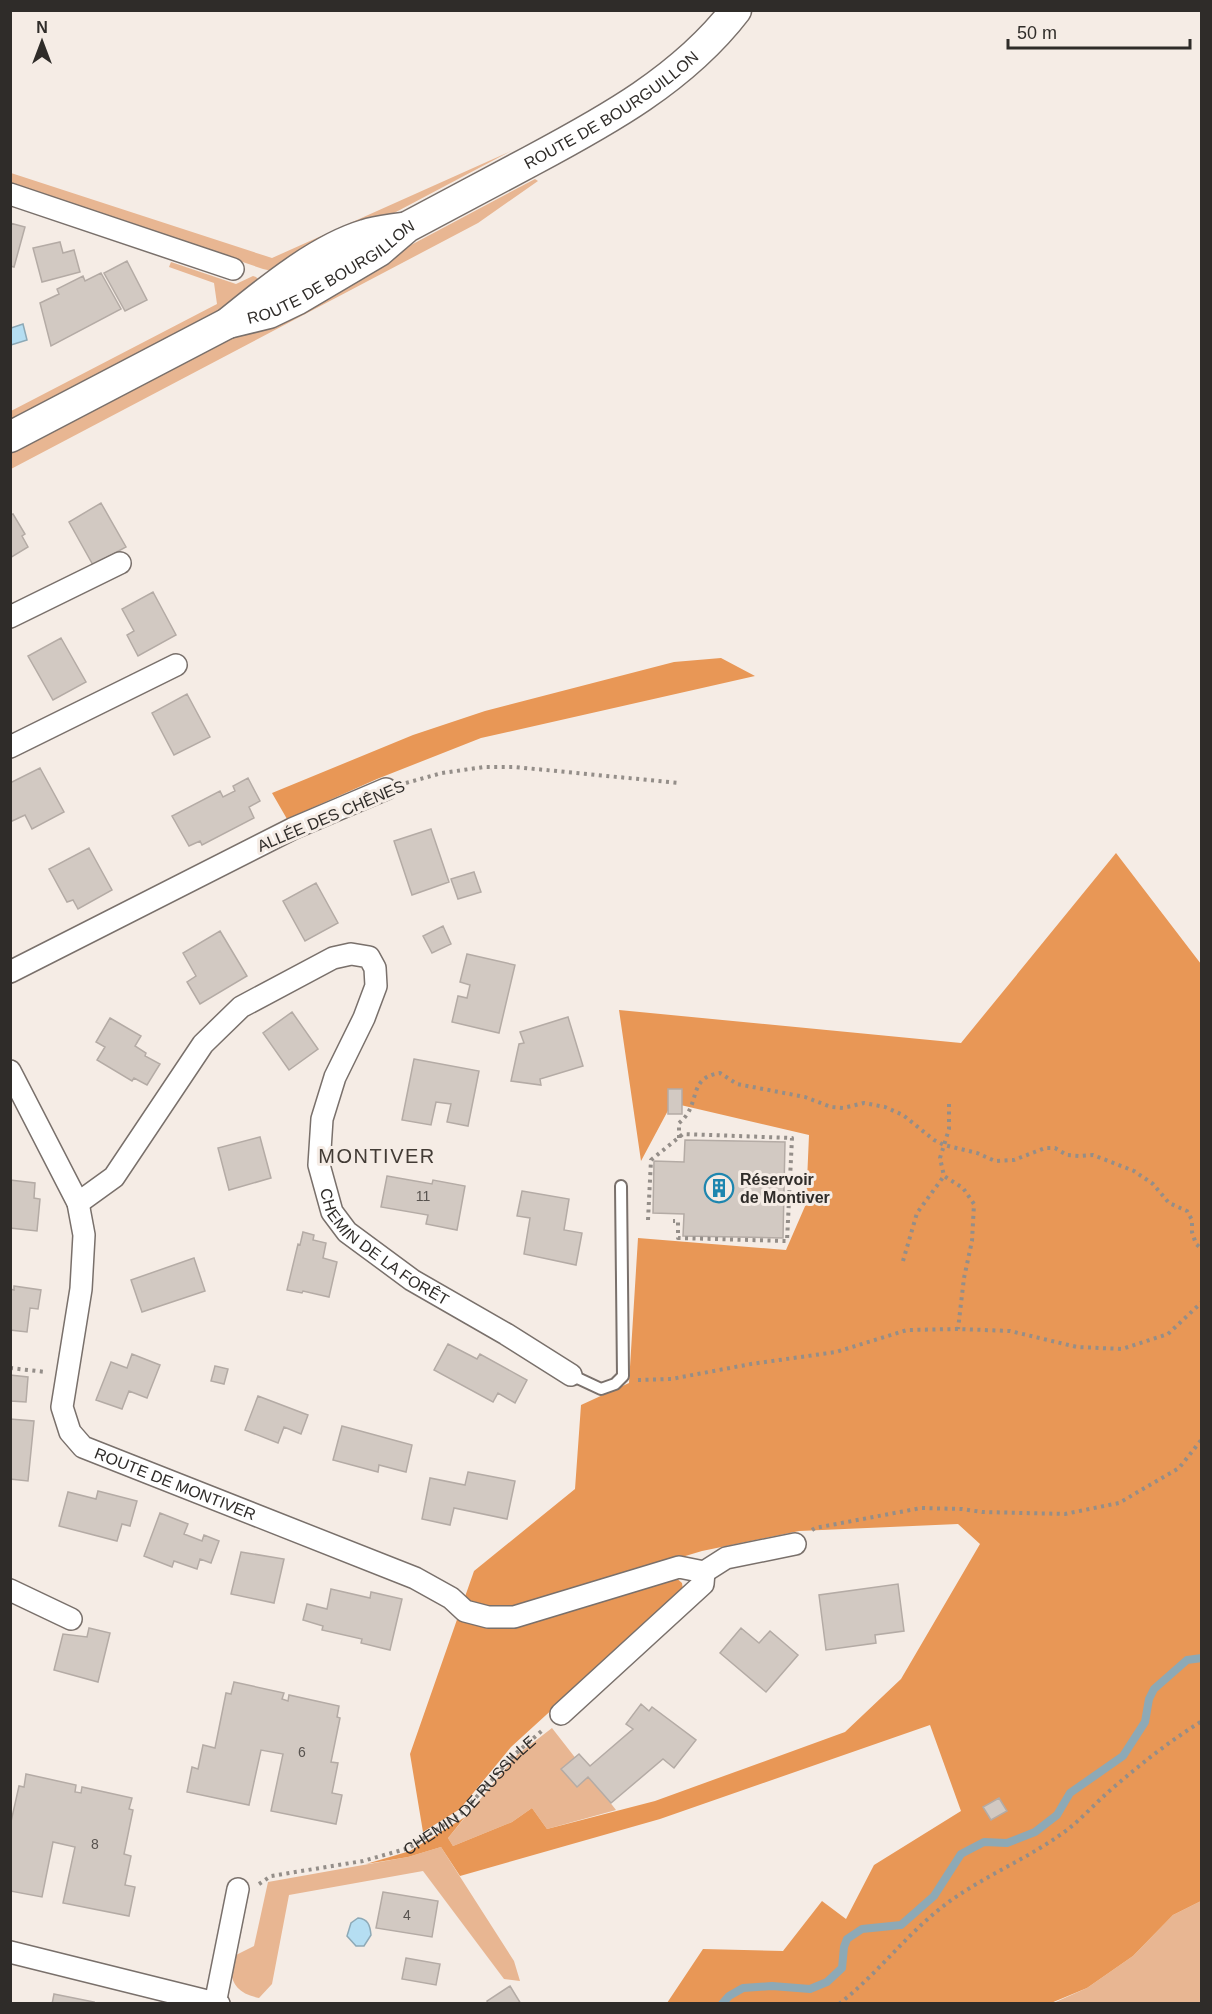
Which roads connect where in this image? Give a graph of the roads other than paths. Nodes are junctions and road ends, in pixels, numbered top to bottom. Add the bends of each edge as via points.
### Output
1 (736, 10) edge
2 (10, 194) edge
3 (407, 227) joint
4 (233, 269) dead end
5 (10, 437) edge
6 (120, 563) dead end
7 (10, 617) edge
8 (176, 664) dead end
9 (10, 747) edge
10 (386, 789) road end
11 (10, 972) edge
12 (10, 1071) edge
13 (621, 1186) dead end
14 (78, 1203) junction
15 (572, 1375) joint
16 (795, 1544) road end
17 (704, 1572) junction
18 (10, 1590) edge
19 (71, 1619) dead end
20 (561, 1714) road end
21 (238, 1888) road end
22 (10, 1952) edge
23 (216, 2003) edge

1 - 3 main road, ROUTE DE BOURGUILLON via 706,44 660,84 615,114
2 - 4 street
3 - 5 main road, ROUTE DE BOURGILLON via 379,251 296,300 269,313 228,323
6 - 7 street
8 - 9 street
10 - 11 street, ALLÉE DES CHÊNES via 292,829
12 - 14 street, ROUTE DE MONTIVER
13 - 15 lane, CHEMIN DE LA FORÊT via 623,1376 601,1389
14 - 15 street, CHEMIN DE LA FORÊT via 114,1177 203,1044 241,1008 333,958 351,954 369,957 375,968 376,987 335,1077 322,1119 319,1165 332,1212 347,1233 412,1280
14 - 17 street, ROUTE DE MONTIVER via 84,1235 81,1289 62,1407 70,1432 83,1447 415,1578 451,1598 465,1611 488,1617 514,1617 679,1567
16 - 17 street via 726,1558
17 - 20 street via 703,1584
18 - 19 street
21 - 23 street
22 - 23 street

